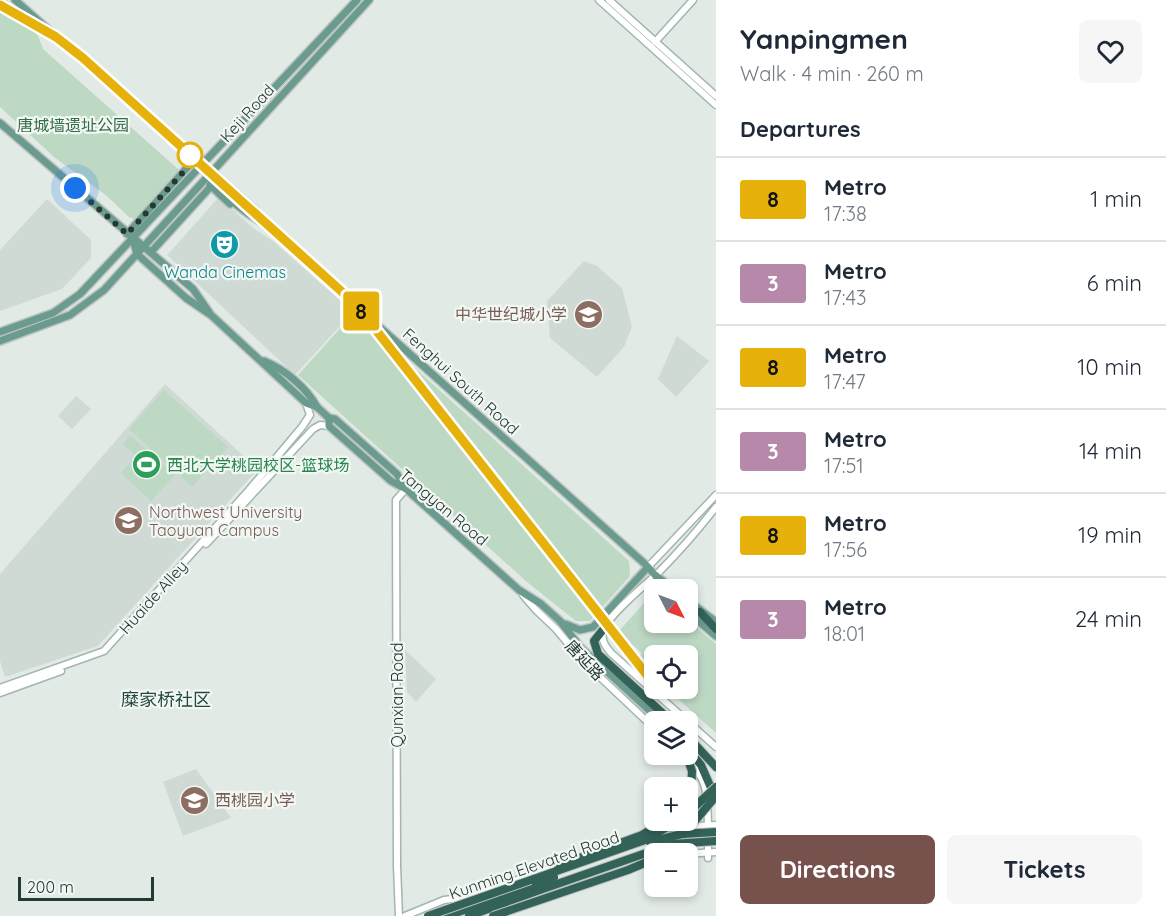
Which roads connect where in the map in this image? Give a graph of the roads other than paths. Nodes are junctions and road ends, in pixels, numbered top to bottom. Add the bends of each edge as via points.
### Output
1 (15, 0) edge
2 (357, 0) edge
3 (369, 0) edge
4 (598, 0) edge
5 (609, 0) edge
6 (693, 0) edge
7 (655, 42) junction
8 (716, 96) edge
9 (716, 105) edge
10 (0, 123) edge
11 (195, 159) junction
12 (201, 165) junction
13 (210, 174) junction
14 (212, 184) junction
15 (262, 222) junction
16 (130, 237) junction
17 (144, 246) junction
18 (151, 252) junction
19 (137, 254) junction
20 (211, 315) junction
21 (0, 332) edge
22 (0, 341) edge
23 (262, 360) junction
24 (306, 403) junction
25 (317, 407) junction
26 (329, 418) junction
27 (329, 426) junction
28 (413, 481) dead end
29 (406, 489) junction
30 (716, 495) edge
31 (716, 507) edge
32 (648, 567) junction
33 (655, 575) junction
34 (657, 579) edge
35 (660, 579) edge
36 (519, 590) junction
37 (700, 612) joint
38 (698, 620) edge
39 (560, 621) junction
40 (716, 622) edge
41 (606, 626) junction
42 (716, 629) edge
43 (716, 636) edge
44 (0, 688) edge
45 (0, 693) edge
46 (650, 711) edge
47 (660, 711) edge
48 (644, 719) edge
49 (716, 747) edge
50 (698, 748) edge
51 (698, 761) edge
52 (693, 765) edge
53 (716, 767) edge
54 (716, 787) edge
55 (716, 796) edge
56 (716, 800) edge
57 (698, 804) edge
58 (708, 825) junction
59 (716, 825) edge
60 (649, 831) edge
61 (660, 831) edge
62 (716, 832) edge
63 (716, 841) edge
64 (676, 843) edge
65 (716, 852) edge
66 (698, 855) edge
67 (708, 855) junction
68 (644, 863) edge
69 (644, 863) edge
70 (522, 883) junction
71 (537, 888) junction
72 (399, 916) edge
73 (405, 916) edge
74 (428, 916) edge
75 (447, 916) edge
76 (469, 916) edge
77 (493, 916) edge
78 (498, 916) edge

1 - 11 main road, Fenghui South Road
2 - 12 main road, Keji Road
3 - 13 main road, Keji Road
4 - 9 main road
5 - 7 main road
6 - 7 main road
7 - 8 main road
10 - 16 main road
11 - 12 main road, Fenghui South Road
11 - 16 main road
12 - 13 main road, Fenghui South Road
12 - 16 main road, Keji Road
13 - 14 main road, Fenghui South Road
13 - 15 main road via 255,210
13 - 17 main road, Keji Road
14 - 15 main road, Fenghui South Road
14 - 18 main road
15 - 32 main road, Fenghui South Road
16 - 17 main road
16 - 19 main road
16 - 21 main road, Keji Road via 64,307
17 - 18 main road
17 - 19 main road, Keji Road
18 - 20 main road via 193,290
19 - 20 main road
19 - 22 main road, Keji Road via 104,290 78,310
20 - 23 main road
23 - 24 main road
23 - 25 main road via 278,367
24 - 25 main road
24 - 44 main road, Huaide Alley via 310,415 303,427 104,651
25 - 26 main road
26 - 27 main road
26 - 29 main road via 335,419 397,474
27 - 29 main road, Tangyan Road via 391,481
27 - 45 main road, Huaide Alley via 313,429 106,654
28 - 29 main road, Qunxian Road
29 - 36 main road, Tangyan Road
29 - 72 main road, Qunxian Road via 396,500
30 - 32 main road
31 - 33 main road
32 - 33 main road, Fenghui South Road
32 - 39 main road via 593,627 577,630
33 - 34 main road
33 - 35 main road, Fenghui South Road
33 - 41 main road
36 - 39 main road, Tangyan Road
36 - 48 main road, 唐延路 via 581,659
37 - 40 main road
37 - 42 highway
38 - 43 main road
39 - 46 main road, Tangyan Road via 581,648
41 - 47 highway via 594,641 598,654
41 - 49 main road, 唐延路 via 603,640 608,650
50 - 53 highway
51 - 56 highway
52 - 58 main road via 706,785
54 - 57 highway, bridge
55 - 64 highway, bridge
58 - 59 main road
58 - 67 main road
58 - 73 main road via 658,830
60 - 70 highway, bridge via 570,860
61 - 70 highway, Kunming Elevated Road, bridge via 645,840
62 - 71 highway, bridge via 664,838 567,871
63 - 71 highway, bridge via 672,844
65 - 67 main road
66 - 67 main road
68 - 77 highway, bridge
69 - 78 main road
70 - 74 highway, Kunming Elevated Road, bridge
71 - 75 highway
71 - 76 highway

